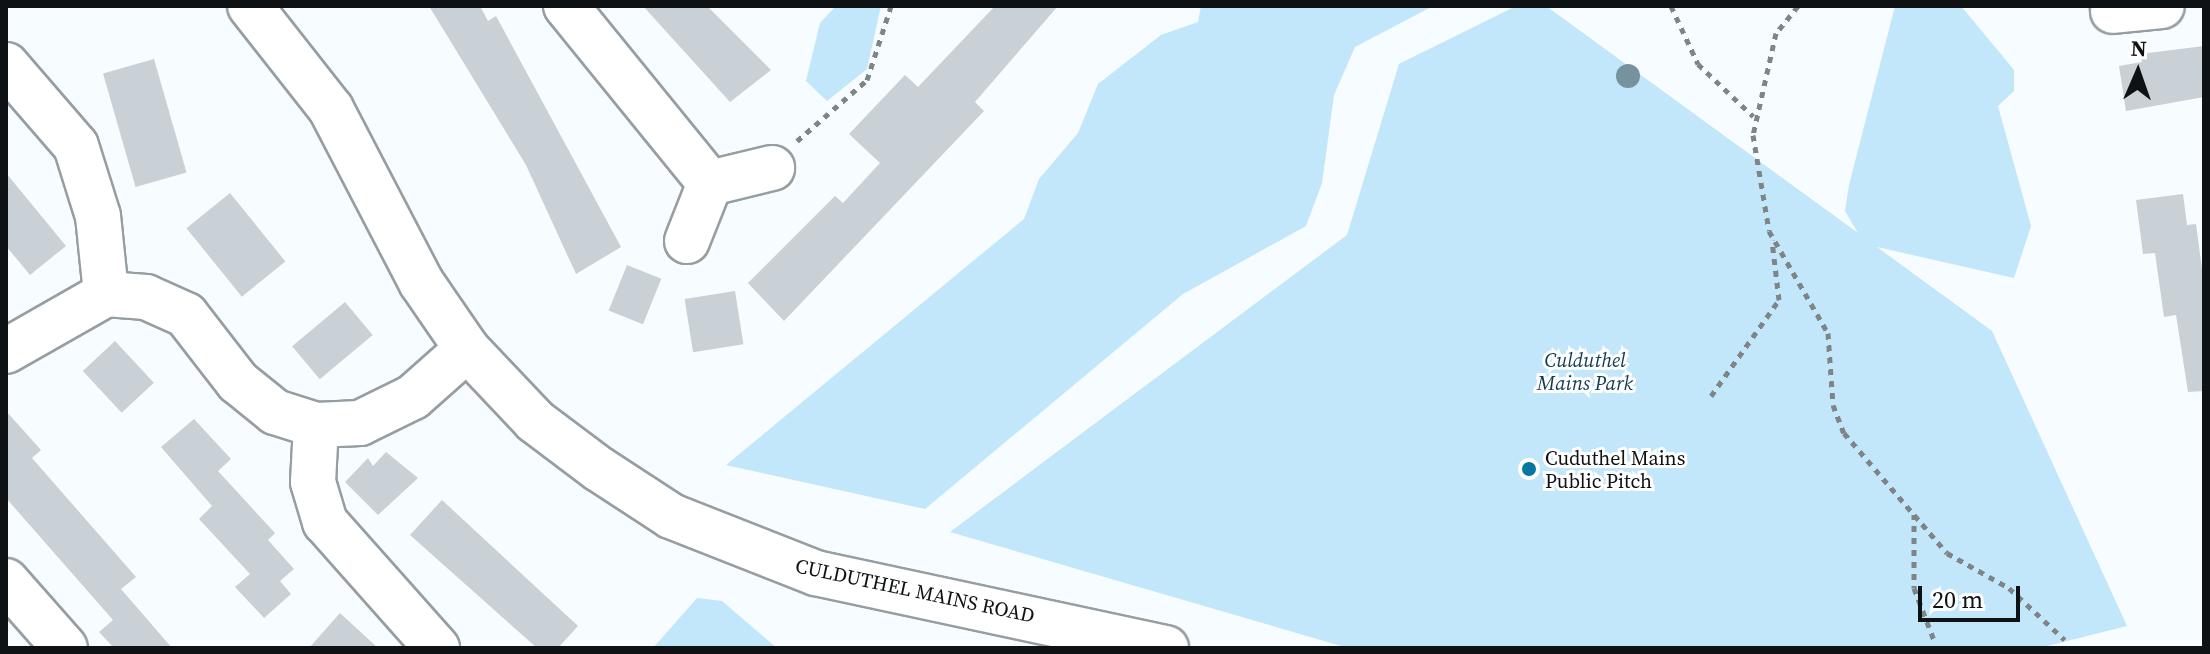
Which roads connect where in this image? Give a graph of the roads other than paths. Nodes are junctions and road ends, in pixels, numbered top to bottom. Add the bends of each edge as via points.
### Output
1 (250, 6) edge
2 (566, 6) edge
3 (2162, 6) edge
4 (2113, 11) dead end
5 (6, 65) edge
6 (772, 168) road end
7 (710, 183) junction
8 (687, 241) dead end
9 (106, 294) junction
10 (467, 349) junction
11 (6, 351) edge
12 (316, 425) junction
13 (6, 581) edge
14 (441, 647) edge
15 (65, 648) edge
16 (1166, 648) edge

1 - 10 street, CULDUTHEL MAINS ROAD via 331,109 421,282
2 - 7 street
3 - 4 street
5 - 9 street via 76,146 98,216
6 - 7 street
7 - 8 street
9 - 11 street
9 - 12 street via 146,297 186,315 238,382 275,412
10 - 12 street via 413,397 360,423
10 - 16 street, CULDUTHEL MAINS ROAD via 535,421 599,469 671,516 746,549 816,573
12 - 14 street via 313,482 325,522 348,555
13 - 15 street

